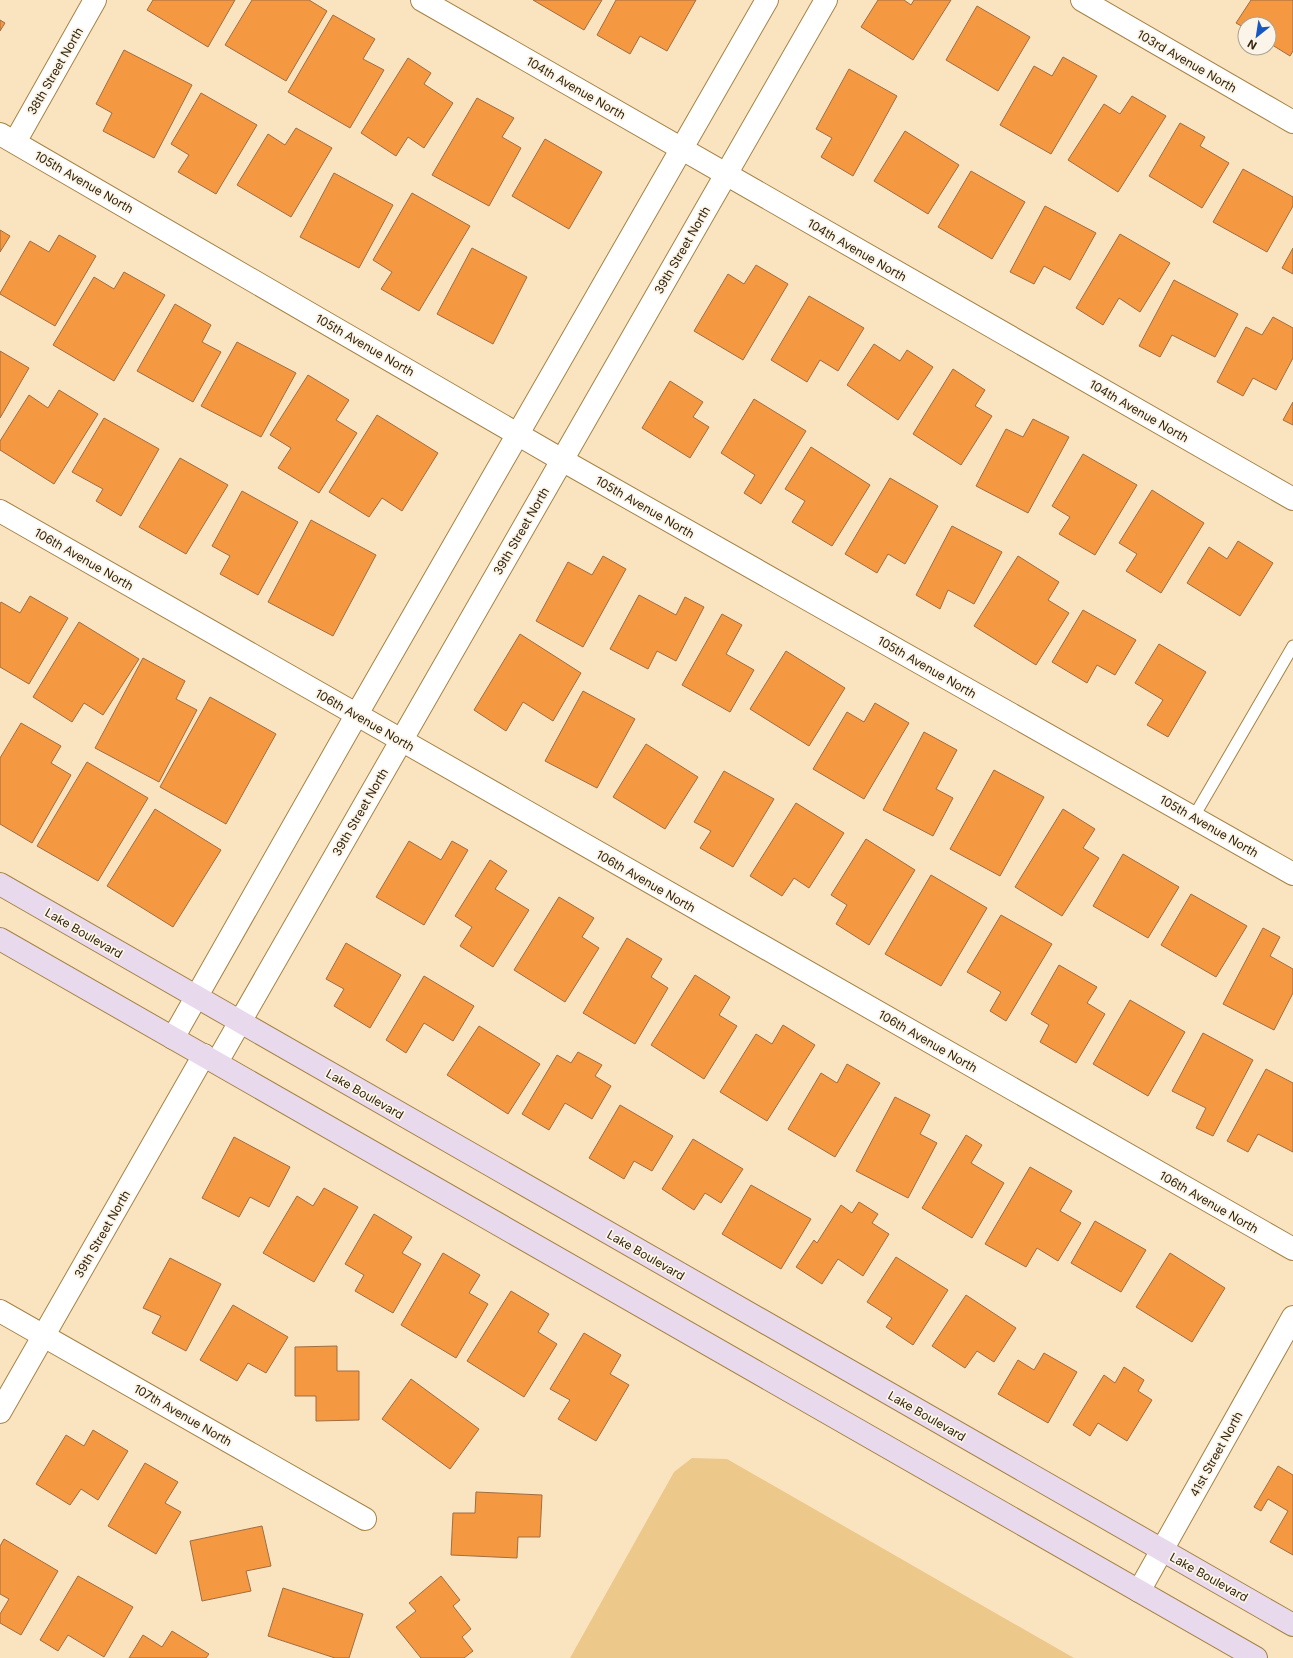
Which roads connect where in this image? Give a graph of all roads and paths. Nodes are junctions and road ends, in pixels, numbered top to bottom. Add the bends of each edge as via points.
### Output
1 (95, 0) edge
2 (422, 0) edge
3 (767, 0) edge
4 (826, 0) edge
5 (1082, 0) edge
6 (1293, 122) edge
7 (7, 138) edge
8 (682, 148) junction
9 (726, 174) junction
10 (518, 434) junction
11 (562, 460) junction
12 (1293, 499) edge
13 (0, 511) edge
14 (1293, 646) edge
15 (357, 714) junction
16 (400, 741) junction
17 (1193, 818) junction
18 (1293, 874) edge
19 (0, 884) edge
20 (0, 939) edge
21 (196, 997) junction
22 (240, 1022) junction
23 (173, 1038) junction
24 (210, 1059) junction
25 (1293, 1250) edge
26 (0, 1312) edge
27 (1293, 1317) edge
28 (43, 1336) junction
29 (0, 1412) edge
30 (365, 1518) dead end
31 (1162, 1551) junction
32 (1140, 1590) junction
33 (1293, 1625) edge
34 (1256, 1658) edge

1 - 7 street, 38th Street North
2 - 8 street, 104th Avenue North
3 - 8 street
4 - 9 street, 39th Street North
5 - 6 street, 103rd Avenue North
7 - 10 street, 105th Avenue North
8 - 9 street, 104th Avenue North
8 - 10 street
9 - 11 street, 39th Street North
9 - 12 street, 104th Avenue North
10 - 11 street, 105th Avenue North
10 - 15 street
11 - 16 street, 39th Street North
11 - 17 street, 105th Avenue North
13 - 15 street, 106th Avenue North
14 - 17 lane
15 - 16 street, 106th Avenue North
15 - 21 street
16 - 22 street, 39th Street North
16 - 25 street, 106th Avenue North
17 - 18 street, 105th Avenue North
19 - 21 street, Lake Boulevard
20 - 23 street
21 - 22 street, Lake Boulevard
21 - 23 street
22 - 24 street, 39th Street North
22 - 31 street, Lake Boulevard
23 - 24 street
24 - 28 street, 39th Street North
24 - 32 street
26 - 28 street, 107th Avenue North
27 - 31 street, 41st Street North
28 - 29 street, 39th Street North
28 - 30 street, 107th Avenue North
31 - 32 street, 41st Street North
31 - 33 street, Lake Boulevard
32 - 34 street

